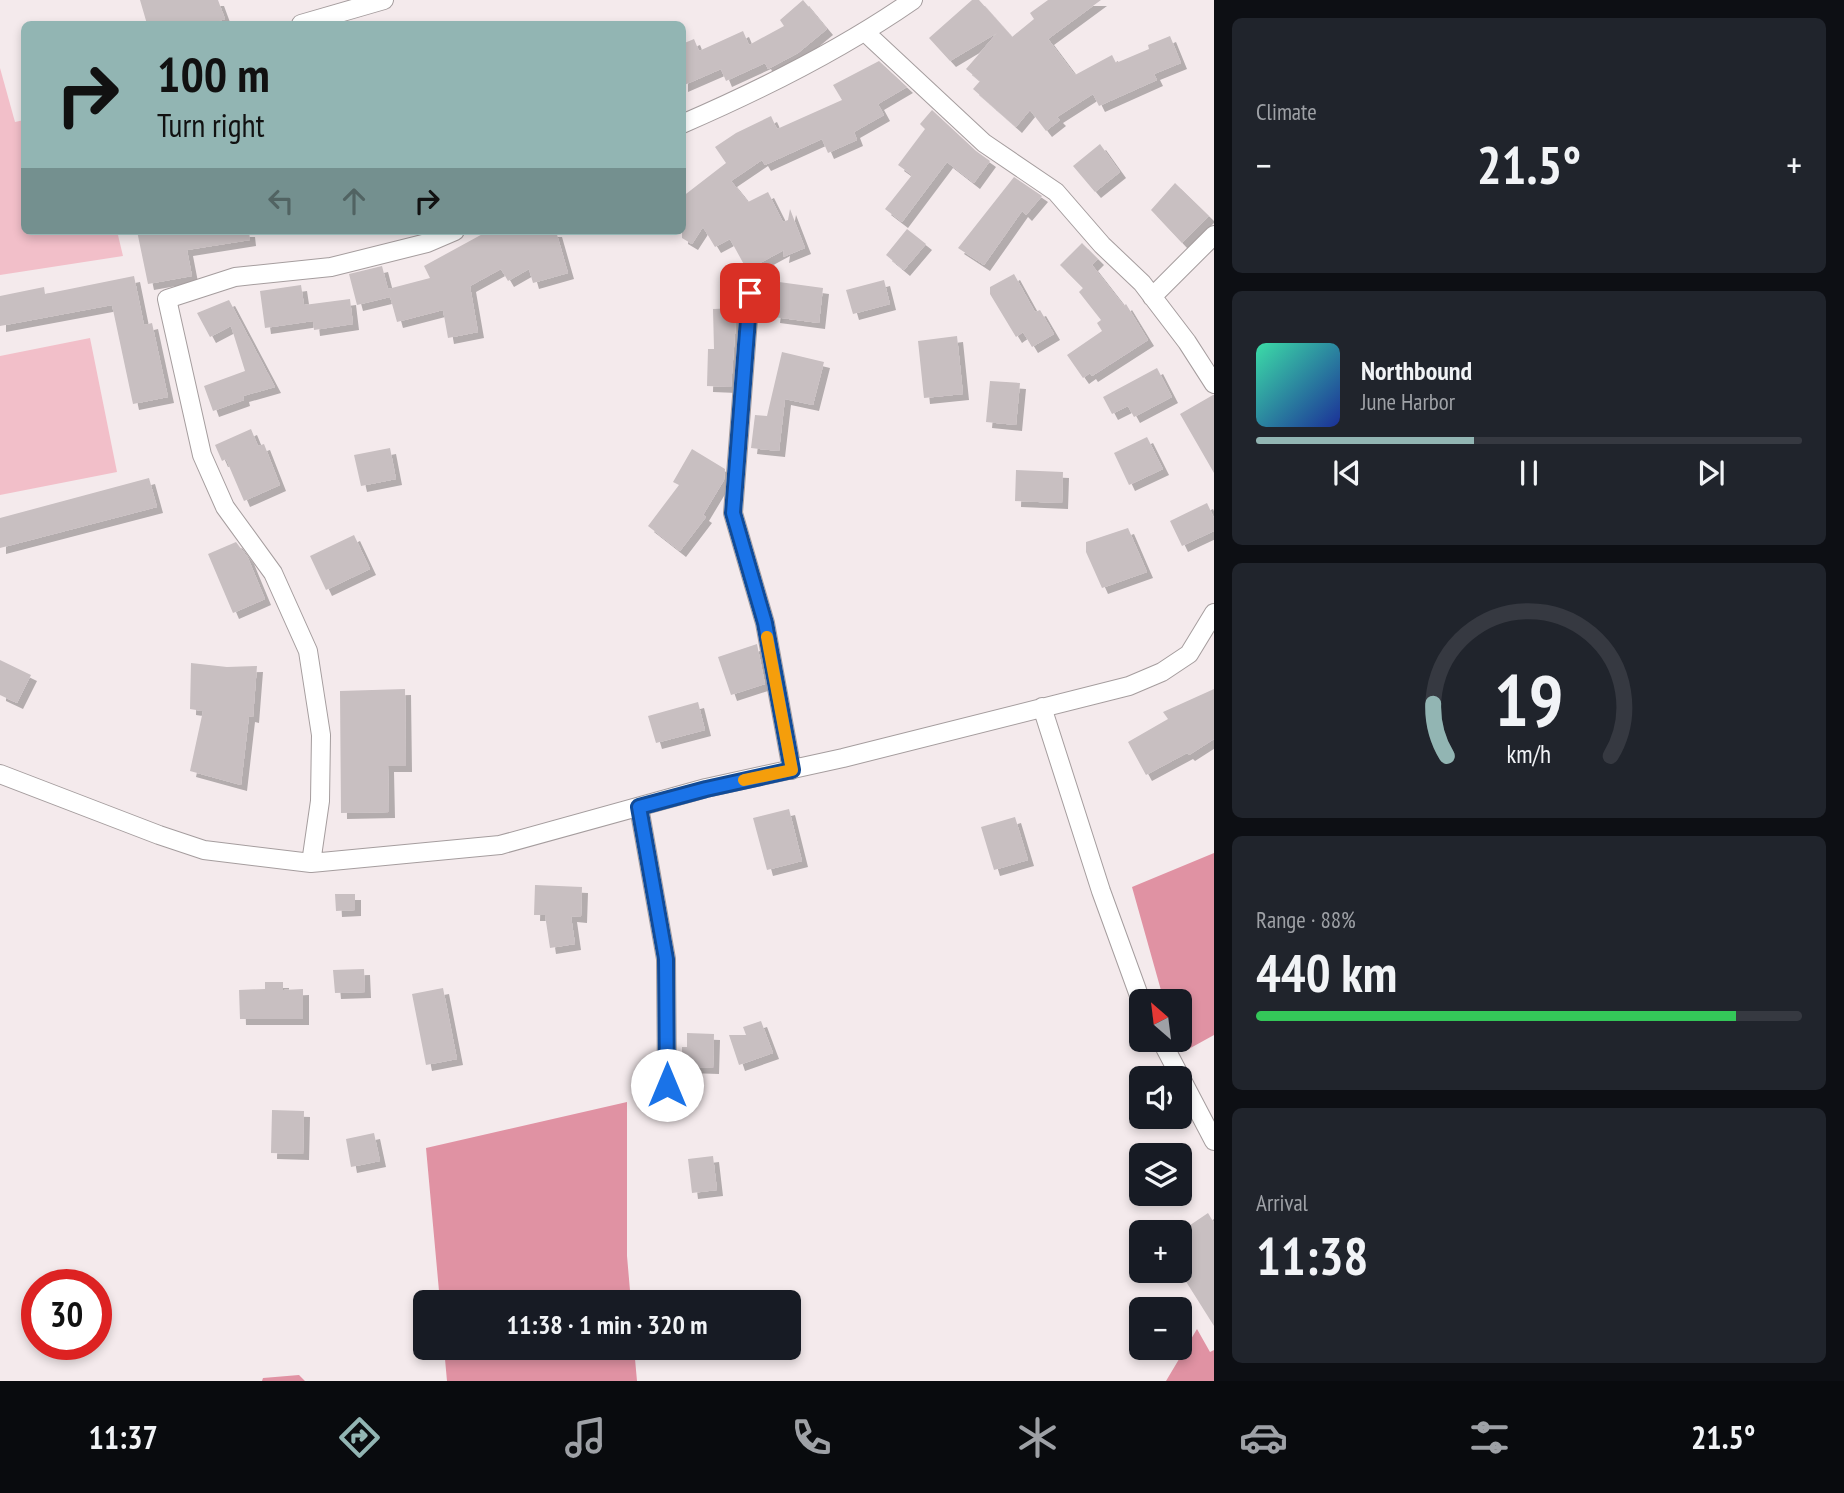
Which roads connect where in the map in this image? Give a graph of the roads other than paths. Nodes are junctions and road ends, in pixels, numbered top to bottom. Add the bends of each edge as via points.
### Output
1 (384, 0) edge
2 (913, 0) edge
3 (311, 21) edge
4 (866, 33) junction
5 (686, 122) edge
6 (446, 235) edge
7 (1214, 235) edge
8 (750, 293) dead end
9 (1152, 297) junction
10 (1214, 384) edge
11 (1214, 614) edge
12 (1042, 707) junction
13 (792, 770) junction
14 (0, 774) edge
15 (639, 807) junction
16 (311, 863) junction
17 (1137, 989) edge
18 (1167, 1052) edge
19 (667, 1085) dead end
20 (1214, 1141) edge

1 - 3 street
2 - 4 street
4 - 5 street
4 - 9 street via 984,143 1056,192
6 - 16 street via 331,268 235,277 167,299 202,455 225,508 272,573 308,650 321,735 320,801
7 - 9 street
8 - 13 street via 733,513 765,623
9 - 10 street
11 - 12 street via 1189,654 1162,672 1129,686
12 - 13 street
12 - 17 street
13 - 15 street
14 - 16 street via 204,850
15 - 16 street via 500,845
15 - 19 street via 666,959
18 - 20 street

